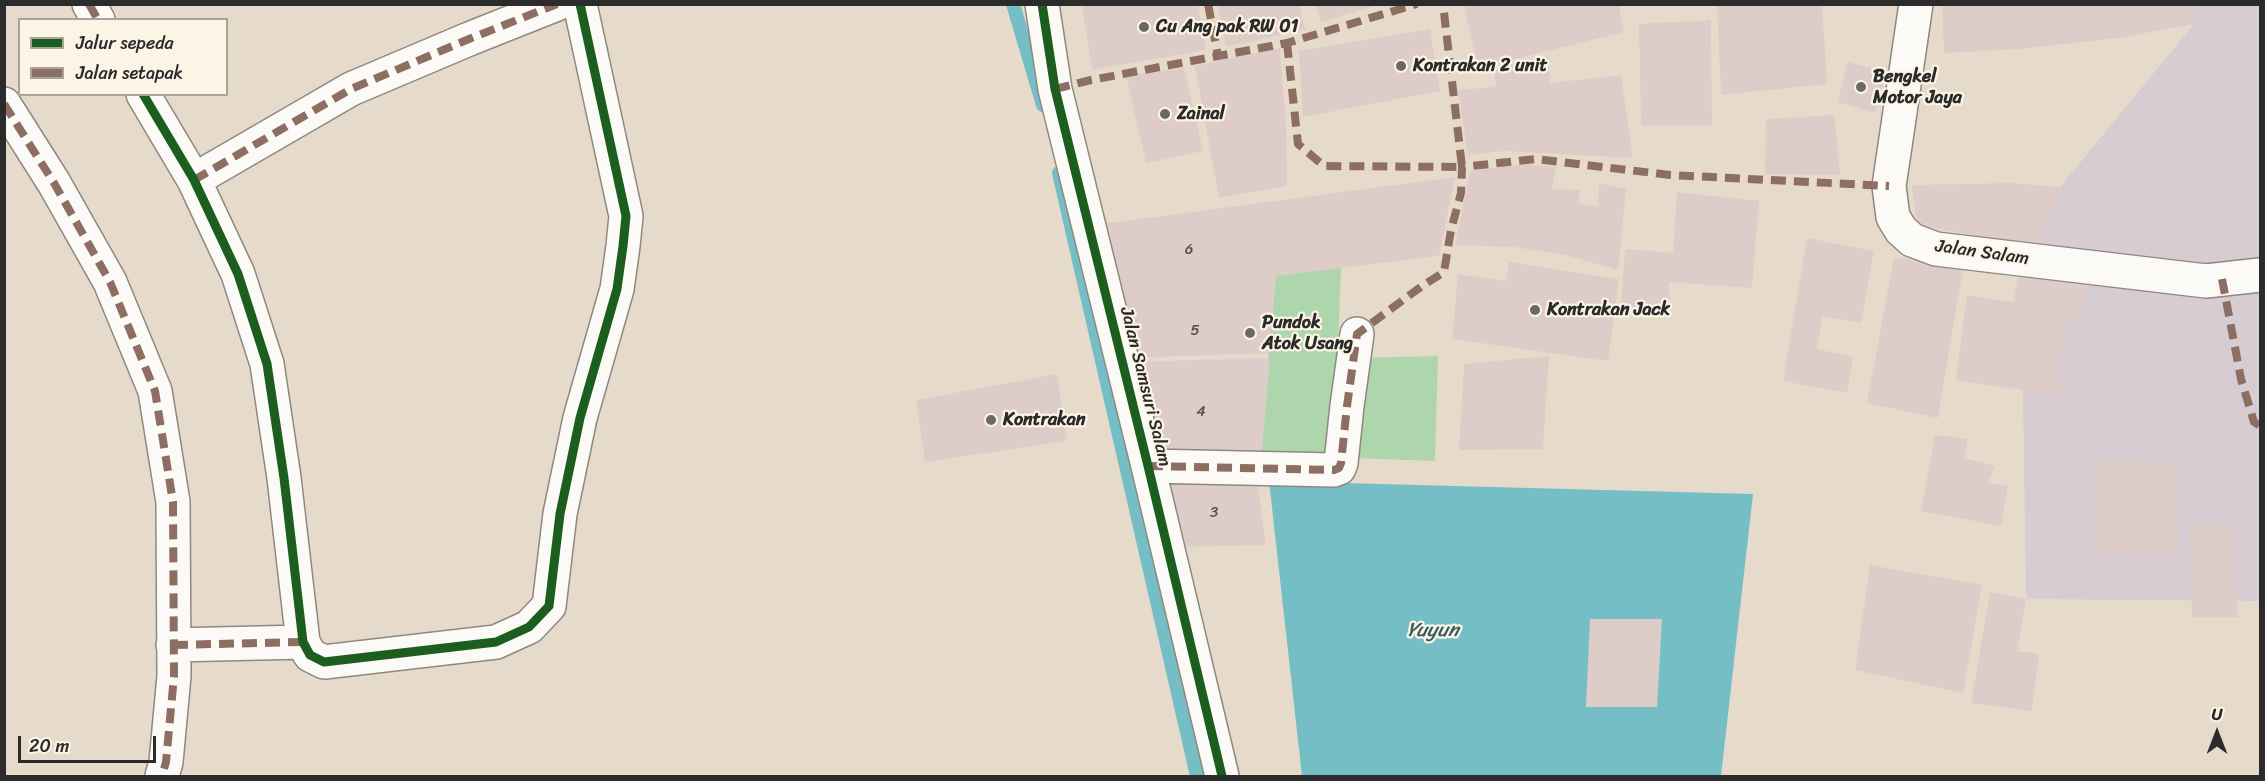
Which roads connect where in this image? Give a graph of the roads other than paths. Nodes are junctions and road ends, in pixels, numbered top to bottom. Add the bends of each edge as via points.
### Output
1 (89, 4) edge
2 (557, 4) edge
3 (580, 4) edge
4 (1042, 4) edge
5 (1916, 4) edge
6 (97, 18) edge
7 (144, 96) edge
8 (4, 104) edge
9 (194, 180) junction
10 (2260, 275) edge
11 (1358, 334) dead end
12 (1148, 466) junction
13 (303, 642) junction
14 (173, 645) junction
15 (162, 777) edge
16 (1222, 777) edge

1 - 6 street
2 - 9 street via 351,89
3 - 13 street via 626,216 617,289 580,418 560,514 549,606 529,627 496,642 324,662 310,655
4 - 12 street, Jalan Samsuri Salam via 1060,111
5 - 10 street, Jalan Salam via 1889,186 1893,217 1912,240 1936,249 2205,281
7 - 9 street
8 - 14 street via 110,282 155,391 172,502
9 - 13 street via 238,274 267,364
11 - 12 street, Jalan Samsuri Salam via 1339,468
12 - 16 street, Jalan Samsuri Salam
13 - 14 street
14 - 15 street via 174,676

